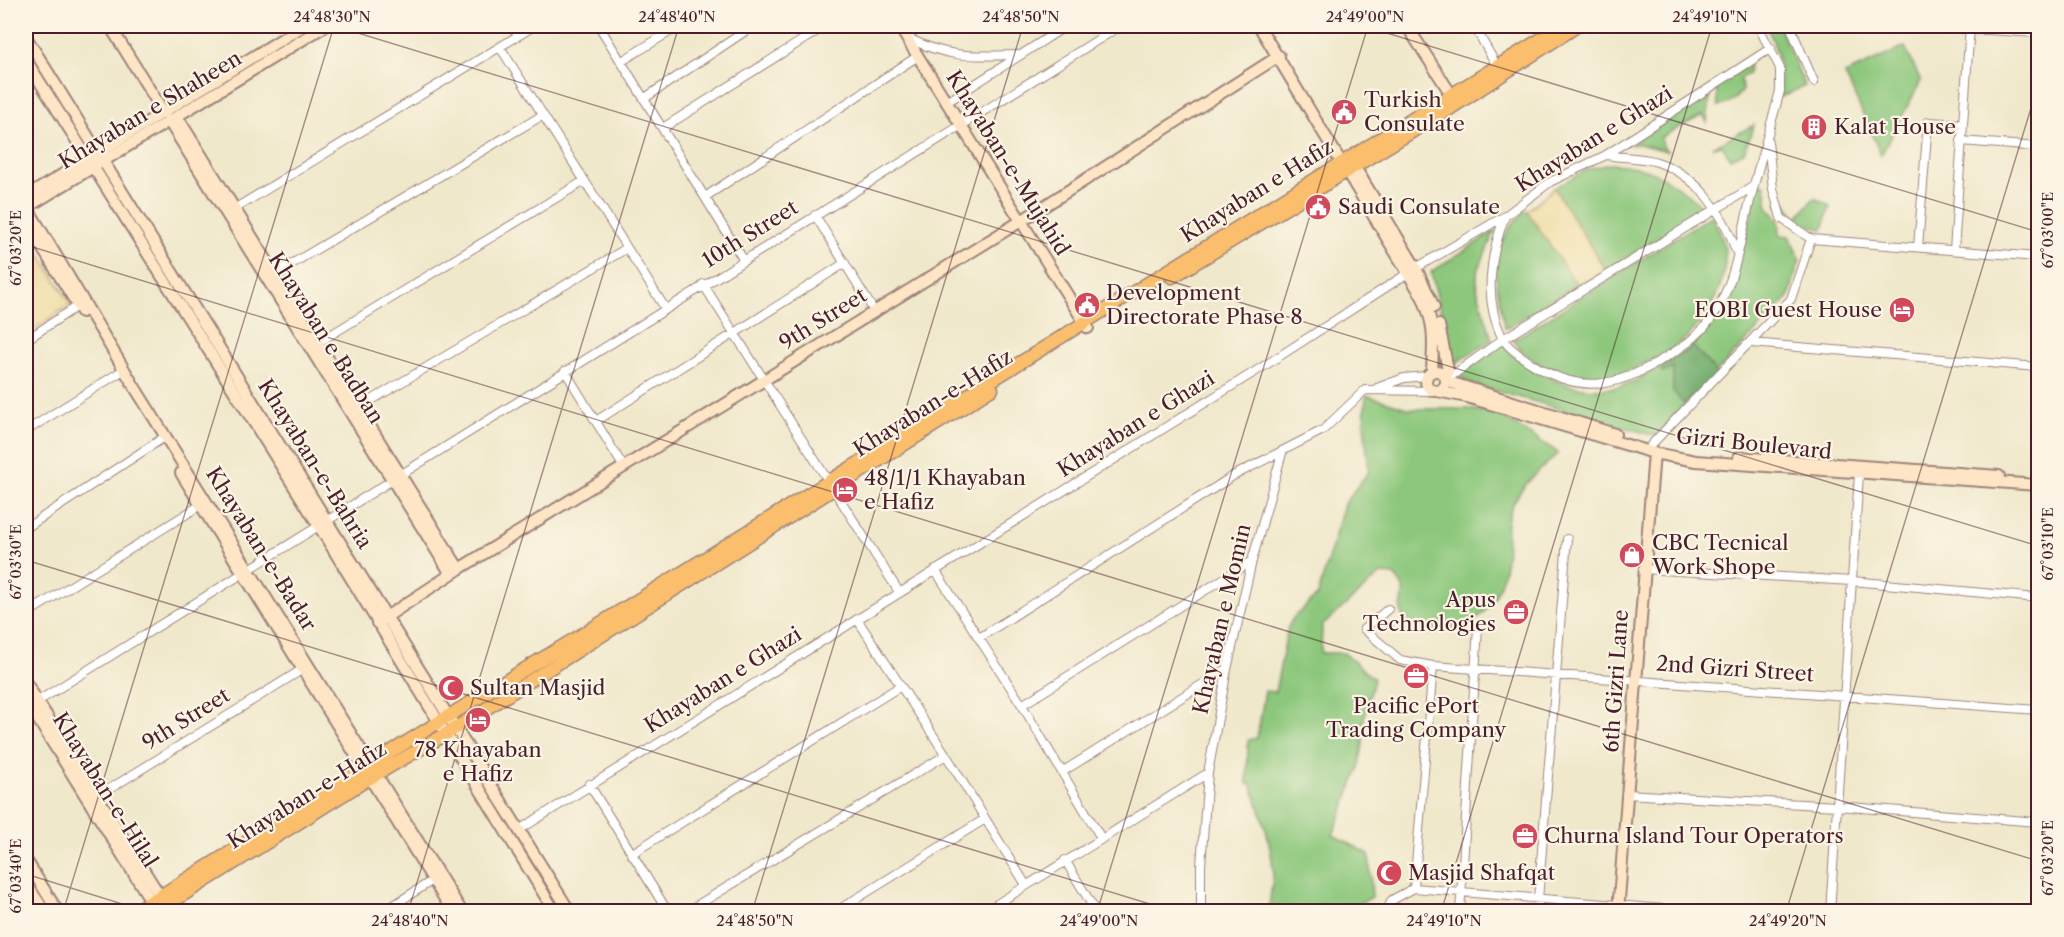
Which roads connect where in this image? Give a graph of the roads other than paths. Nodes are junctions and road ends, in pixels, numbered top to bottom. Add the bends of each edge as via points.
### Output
1 (110, 26) edge
2 (118, 26) edge
3 (303, 26) edge
4 (325, 26) edge
5 (534, 26) edge
6 (599, 26) edge
7 (679, 26) edge
8 (753, 26) edge
9 (825, 26) edge
10 (899, 26) edge
11 (1066, 26) edge
12 (1120, 26) edge
13 (1259, 26) edge
14 (1407, 26) edge
15 (1474, 26) edge
16 (1562, 26) edge
17 (1577, 26) edge
18 (1586, 26) edge
19 (1758, 26) edge
20 (1790, 26) edge
21 (1922, 26) edge
22 (1970, 27) edge
23 (2038, 33) edge
24 (1547, 35) edge
25 (26, 37) edge
26 (907, 38) junction
27 (500, 47) junction
28 (1771, 48) junction
29 (1020, 55) junction
30 (918, 56) junction
31 (1279, 56) junction
32 (26, 60) edge
33 (622, 61) junction
34 (1500, 66) junction
35 (1814, 82) dead end
36 (1451, 94) junction
37 (645, 98) junction
38 (947, 102) junction
39 (543, 115) junction
40 (170, 116) junction
41 (1963, 124) junction
42 (962, 127) junction
43 (663, 128) junction
44 (1767, 136) junction
45 (1961, 141) junction
46 (2038, 147) edge
47 (98, 152) junction
48 (1605, 155) junction
49 (104, 162) junction
50 (1348, 163) junction
51 (90, 164) junction
52 (584, 181) junction
53 (1754, 186) junction
54 (705, 197) junction
55 (26, 204) edge
56 (1715, 208) junction
57 (230, 212) junction
58 (815, 215) junction
59 (1505, 216) junction
60 (1021, 221) junction
61 (26, 222) edge
62 (1811, 239) junction
63 (1918, 247) junction
64 (627, 248) junction
65 (1954, 250) junction
66 (1737, 253) junction
67 (2038, 257) edge
68 (742, 259) junction
69 (845, 263) junction
70 (1413, 270) junction
71 (271, 277) junction
72 (703, 284) junction
73 (81, 304) junction
74 (665, 308) junction
75 (874, 311) junction
76 (1086, 324) junction
77 (735, 334) junction
78 (1503, 339) junction
79 (26, 340) edge
80 (1751, 343) junction
81 (314, 345) junction
82 (2038, 367) edge
83 (122, 371) junction
84 (565, 371) junction
85 (1429, 374) junction
86 (763, 379) junction
87 (1446, 380) junction
88 (1376, 388) junction
89 (1435, 391) junction
90 (354, 410) junction
91 (596, 422) junction
92 (26, 431) edge
93 (164, 438) junction
94 (1653, 449) junction
95 (1282, 453) junction
96 (623, 466) junction
97 (1859, 474) junction
98 (395, 477) junction
99 (2038, 479) edge
100 (832, 484) junction
101 (2038, 485) edge
102 (205, 503) junction
103 (323, 524) junction
104 (26, 528) edge
105 (1567, 539) dead end
106 (1252, 561) junction
107 (1643, 569) junction
108 (935, 570) junction
109 (247, 571) junction
110 (455, 571) junction
111 (1852, 581) junction
112 (899, 592) junction
113 (2038, 598) edge
114 (1388, 609) dead end
115 (26, 614) edge
116 (387, 616) junction
117 (857, 619) junction
118 (377, 623) junction
119 (1478, 627) dead end
120 (979, 638) junction
121 (1433, 666) junction
122 (303, 669) junction
123 (1227, 669) junction
124 (1475, 670) junction
125 (1556, 676) junction
126 (1636, 681) junction
127 (26, 682) edge
128 (899, 687) junction
129 (1846, 695) junction
130 (31, 702) edge
131 (1022, 705) junction
132 (2038, 710) edge
133 (443, 717) junction
134 (451, 730) junction
135 (946, 755) junction
136 (371, 771) junction
137 (1062, 772) junction
138 (1208, 773) junction
139 (589, 784) junction
140 (1626, 794) junction
141 (93, 799) junction
142 (1837, 806) junction
143 (985, 819) junction
144 (2038, 822) edge
145 (519, 830) junction
146 (1101, 838) junction
147 (631, 854) junction
148 (26, 860) edge
149 (1065, 860) junction
150 (436, 877) junction
151 (26, 883) edge
152 (1026, 885) junction
153 (1413, 888) junction
154 (1461, 891) junction
155 (1538, 899) junction
156 (159, 907) edge
157 (1618, 908) edge
158 (45, 912) edge
159 (58, 912) edge
160 (135, 912) edge
161 (383, 912) edge
162 (453, 912) edge
163 (462, 912) edge
164 (555, 912) edge
165 (570, 912) edge
166 (668, 912) edge
167 (686, 912) edge
168 (834, 912) edge
169 (984, 912) edge
170 (1096, 912) edge
171 (1201, 912) edge
172 (1386, 912) edge
173 (1460, 912) edge
174 (1536, 912) edge
175 (1700, 912) edge
176 (1830, 912) edge

1 - 40 main road, Khayaban e Badban
2 - 40 main road, Khayaban e Badban
3 - 40 main road, Khayaban e Shaheen
4 - 40 main road, Khayaban e Shaheen
5 - 27 street
6 - 33 street
7 - 33 street
8 - 37 street
9 - 43 street
10 - 26 main road, Khayaban-e-Mujahid
11 - 29 street
12 - 42 street, 10th Street
13 - 31 main road
14 - 36 main road
15 - 34 street
16 - 24 main road
17 - 24 main road
18 - 34 main road
19 - 28 street
20 - 35 street
21 - 22 street
22 - 23 street
22 - 41 street
24 - 34 main road
24 - 34 main road
25 - 47 main road, Khayaban-e-Bahria
26 - 29 street via 966,57
26 - 30 main road, Khayaban-e-Mujahid
27 - 39 street
27 - 57 street
28 - 44 street via 1780,68 1780,91
28 - 48 street, Khayaban e Ghazi
29 - 38 street
30 - 38 main road, Khayaban-e-Mujahid
30 - 54 street
31 - 50 main road
31 - 60 main road, 9th Street
32 - 51 main road, Khayaban-e-Bahria
33 - 37 street
34 - 36 main road, Khayaban e Hafiz
34 - 50 main road
36 - 50 main road, Khayaban e Hafiz
37 - 43 street
38 - 42 main road, Khayaban-e-Mujahid
39 - 52 street
39 - 71 street
40 - 47 main road, Khayaban e Shaheen
40 - 49 main road, Khayaban e Shaheen
40 - 57 main road, Khayaban e Badban
41 - 45 street
41 - 63 street via 1928,122
42 - 58 street, 10th Street
42 - 60 main road, Khayaban-e-Mujahid
43 - 54 street
44 - 53 street
44 - 62 street via 1773,189 1781,218
45 - 46 street
45 - 65 street
47 - 49 main road, Khayaban-e-Bahria
47 - 51 main road, Khayaban e Shaheen
48 - 56 street via 1668,167 1695,185
48 - 59 street, Khayaban e Ghazi via 1550,182
49 - 51 main road, Khayaban e Shaheen
49 - 103 main road, Khayaban-e-Bahria
50 - 70 main road
50 - 76 main road, Khayaban e Hafiz
51 - 55 main road, Khayaban e Shaheen
51 - 103 main road, Khayaban-e-Bahria
52 - 64 street
52 - 81 street
53 - 56 street
53 - 66 street
54 - 68 street
55 - 73 main road, Khayaban-e-Badar
56 - 66 street via 1730,231
56 - 78 street
57 - 71 main road, Khayaban e Badban
58 - 68 street, 10th Street
58 - 69 street
59 - 70 street, Khayaban e Ghazi
59 - 78 street via 1490,273
60 - 75 main road, 9th Street
60 - 76 main road, Khayaban-e-Mujahid
61 - 73 main road, Khayaban-e-Badar
62 - 63 street
62 - 80 street via 1791,299
63 - 65 street
64 - 74 street
64 - 90 street
65 - 67 street
66 - 78 street via 1724,297 1699,334 1647,369 1618,382 1589,384 1553,375 1527,360
68 - 72 street, 10th Street
69 - 75 street
69 - 77 street
70 - 85 main road via 1433,325 1435,343
70 - 87 main road via 1436,311 1448,370
70 - 108 street, Khayaban e Ghazi
71 - 81 main road, Khayaban e Badban
72 - 74 street, 10th Street
72 - 77 street
73 - 79 street
73 - 83 main road, Khayaban-e-Badar
74 - 84 street, 10th Street
75 - 86 main road, 9th Street
76 - 100 main road, Khayaban-e-Hafiz
77 - 86 street
77 - 91 street
78 - 87 street
80 - 82 street
80 - 94 street
81 - 90 main road, Khayaban e Badban
83 - 92 street
83 - 93 main road, Khayaban-e-Badar
84 - 91 street
84 - 98 street, 10th Street
85 - 87 main road via 1440,372
85 - 88 street
85 - 89 main road via 1426,384
86 - 96 main road, 9th Street
86 - 100 street
87 - 89 main road via 1444,388
87 - 94 main road, Gizri Boulevard
88 - 89 street
88 - 95 street via 1357,395 1323,430
89 - 94 main road, Gizri Boulevard
90 - 98 main road, Khayaban e Badban
91 - 96 street
93 - 102 main road, Khayaban-e-Badar
93 - 104 street
94 - 97 main road, Gizri Boulevard via 1696,461
94 - 99 main road, Gizri Boulevard
94 - 107 main road, 6th Gizri Lane
95 - 106 street, Khayaban e Momin
95 - 120 street via 1233,476
96 - 110 main road, 9th Street
97 - 101 main road, Gizri Boulevard
97 - 111 street
98 - 103 street, 10th Street
98 - 110 main road, Khayaban e Badban
100 - 112 street
100 - 133 main road, Khayaban-e-Hafiz
100 - 134 main road, Khayaban-e-Hafiz
102 - 109 main road, Khayaban-e-Badar
102 - 115 street
103 - 109 street, 10th Street
103 - 116 main road, Khayaban-e-Bahria
103 - 118 main road, Khayaban-e-Bahria
105 - 125 street
106 - 123 street, Khayaban e Momin
106 - 131 street
107 - 111 street
107 - 126 main road, 6th Gizri Lane
108 - 112 street, Khayaban e Ghazi
108 - 120 street
109 - 122 main road, Khayaban-e-Badar
109 - 130 street, 10th Street
109 - 136 main road, Khayaban-e-Badar
110 - 116 main road, 9th Street
111 - 113 street
111 - 129 street
112 - 117 street, Khayaban e Ghazi
114 - 121 street, 2nd Gizri Street via 1364,629 1400,660
116 - 118 main road, 9th Street
116 - 133 main road, Khayaban-e-Bahria
117 - 128 street
117 - 139 street, Khayaban e Ghazi
118 - 133 main road, Khayaban-e-Bahria
119 - 124 street
120 - 131 street
121 - 124 street, 2nd Gizri Street
121 - 153 street
122 - 136 main road, Khayaban-e-Badar
122 - 141 street, 9th Street
123 - 137 street
123 - 138 street, Khayaban e Momin
124 - 125 street, 2nd Gizri Street
124 - 154 street
125 - 126 street, 2nd Gizri Street
125 - 155 street
126 - 129 street, 2nd Gizri Street
126 - 140 main road, 6th Gizri Lane
127 - 130 main road, Khayaban-e-Hilal
128 - 135 street
128 - 147 street
129 - 132 street, 2nd Gizri Street
129 - 142 street
130 - 141 main road, Khayaban-e-Hilal
131 - 137 street
133 - 134 main road, Khayaban-e-Bahria
133 - 136 main road, Khayaban-e-Hafiz
134 - 136 main road, Khayaban-e-Hafiz
134 - 145 main road, Khayaban-e-Bahria
134 - 164 main road, Khayaban-e-Bahria
135 - 143 street
135 - 167 street
136 - 150 main road, Khayaban-e-Badar
136 - 156 main road, Khayaban-e-Hafiz
137 - 146 street
138 - 146 street
138 - 171 street, Khayaban e Momin
139 - 145 street, Khayaban e Ghazi
139 - 147 street
140 - 142 street
140 - 157 main road, 6th Gizri Lane
141 - 156 main road, Khayaban-e-Hilal
142 - 144 street
142 - 176 street
143 - 152 street
143 - 168 street
145 - 165 main road, Khayaban-e-Bahria
146 - 149 street
147 - 166 street
148 - 159 main road
149 - 152 street
149 - 170 street
150 - 161 street
150 - 162 main road, Khayaban-e-Badar
150 - 163 main road, Khayaban-e-Badar
151 - 158 main road
152 - 169 street
153 - 154 street
153 - 172 street via 1392,900
154 - 155 street
154 - 173 street
155 - 157 street
155 - 174 street
156 - 160 main road, Khayaban-e-Hafiz
157 - 175 street

